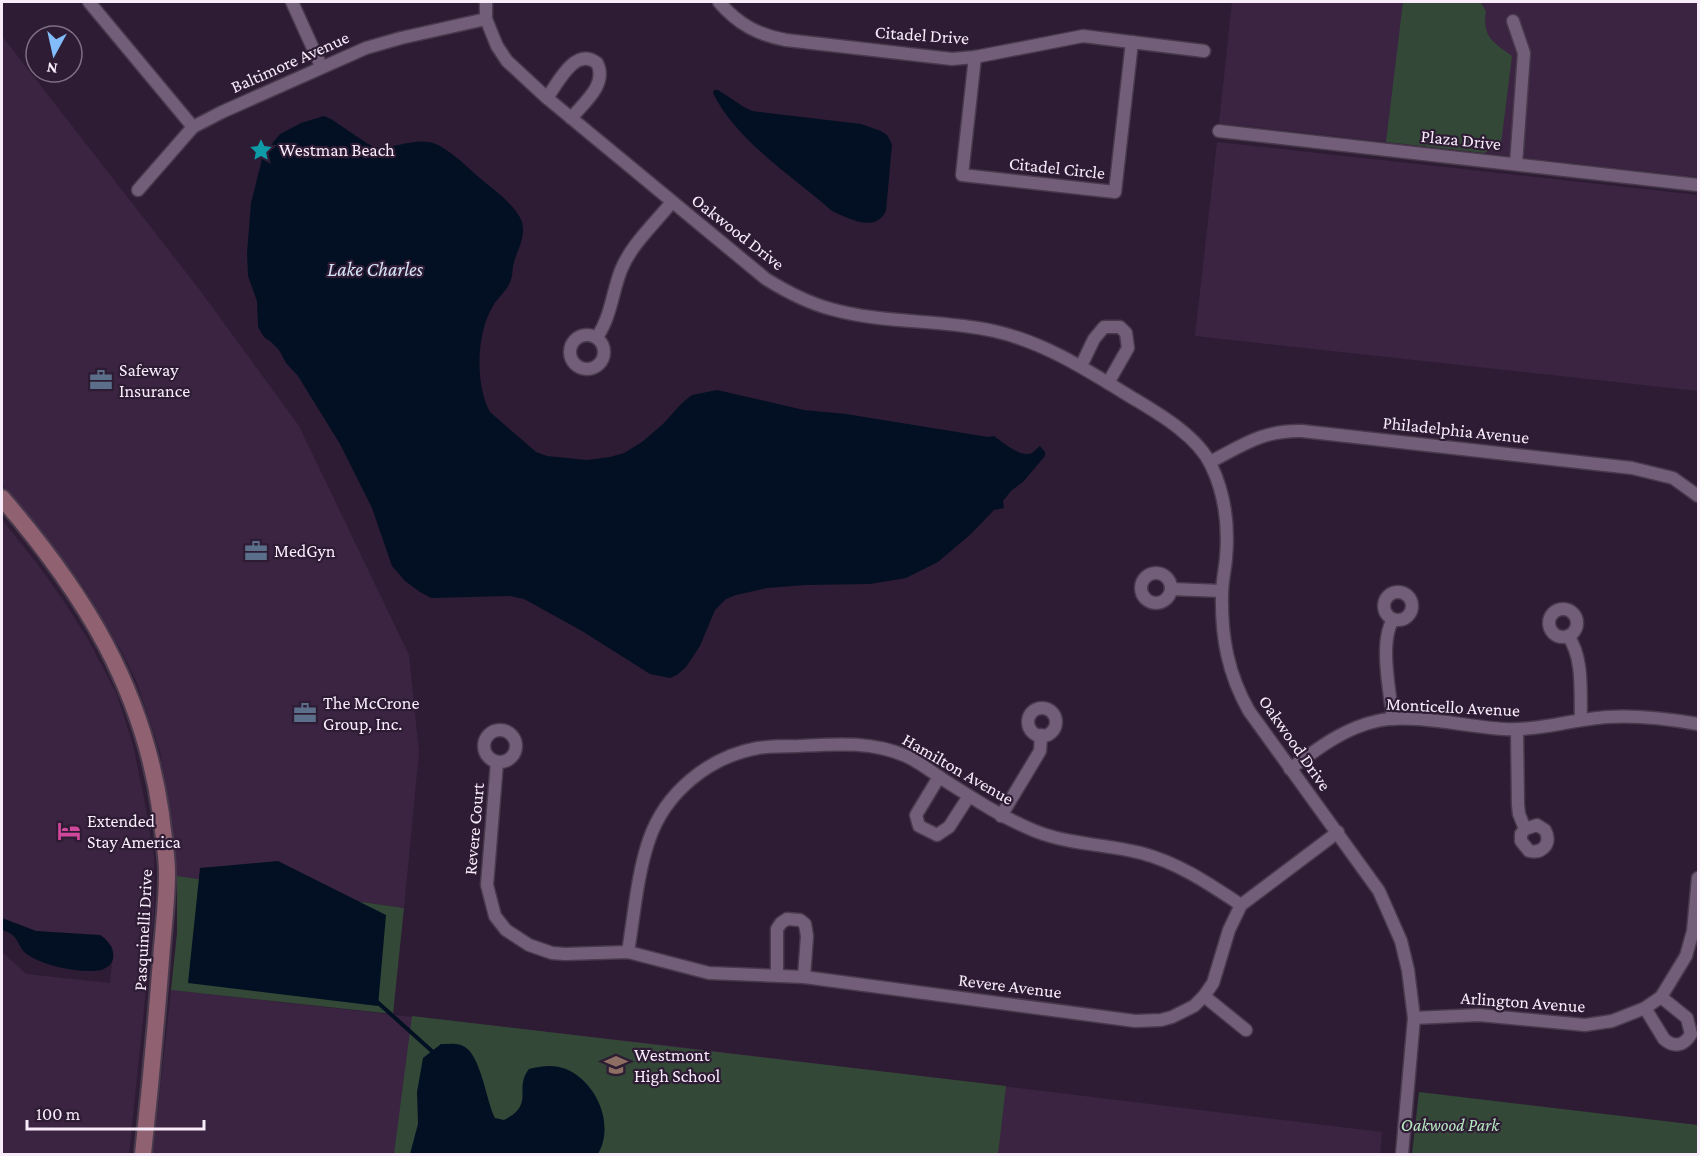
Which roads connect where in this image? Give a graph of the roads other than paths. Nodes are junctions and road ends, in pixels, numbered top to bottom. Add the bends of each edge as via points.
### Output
1 (89, 2) edge
2 (292, 2) edge
3 (486, 2) edge
4 (719, 2) edge
5 (486, 19) junction
6 (1513, 21) dead end
7 (1132, 42) junction
8 (1204, 51) dead end
9 (975, 57) junction
10 (321, 66) junction
11 (548, 98) junction
12 (571, 118) junction
13 (193, 127) junction
14 (1219, 131) dead end
15 (1516, 164) junction
16 (1698, 184) edge
17 (138, 189) dead end
18 (672, 202) junction
19 (597, 337) dead end
20 (1081, 366) junction
21 (1108, 383) junction
22 (1210, 462) junction
23 (1698, 496) edge
24 (2, 498) edge
25 (1171, 589) dead end
26 (1222, 591) junction
27 (1393, 620) dead end
28 (1568, 636) dead end
29 (1393, 719) junction
30 (1581, 720) junction
31 (1698, 724) edge
32 (1517, 730) junction
33 (1041, 735) dead end
34 (497, 762) dead end
35 (1290, 769) junction
36 (939, 777) junction
37 (969, 796) junction
38 (1001, 816) junction
39 (1525, 829) dead end
40 (1338, 832) junction
41 (1698, 878) edge
42 (1241, 905) junction
43 (506, 930) joint
44 (627, 952) junction
45 (777, 975) junction
46 (804, 977) junction
47 (1204, 996) junction
48 (1660, 997) junction
49 (1645, 1008) junction
50 (1414, 1018) junction
51 (1246, 1030) dead end
52 (143, 1155) edge
53 (1402, 1155) edge

1 - 13 street
2 - 10 street
3 - 5 street, Oakwood Drive
4 - 9 street, Citadel Drive via 752,30 776,39 952,59
5 - 10 street, Baltimore Avenue via 383,42
5 - 11 street, Oakwood Drive via 507,62
6 - 15 street via 1524,53
7 - 8 street, Citadel Drive
7 - 9 street, Citadel Drive via 1083,36
7 - 9 street, Citadel Circle via 1115,192 962,175
10 - 13 street, Baltimore Avenue
11 - 12 street, Oakwood Drive
11 - 12 street via 572,63 586,58 597,63 601,74 597,86
12 - 18 street, Oakwood Drive
13 - 17 street, Baltimore Avenue
14 - 15 street, Plaza Drive
15 - 16 street, Plaza Drive
18 - 19 street via 630,253
18 - 20 street, Oakwood Drive via 766,279 813,304 855,314 992,331 1049,349
20 - 21 street, Oakwood Drive
20 - 21 street via 1099,332 1104,327 1120,327 1126,333 1128,348
21 - 22 street, Oakwood Drive via 1175,426
22 - 23 street, Philadelphia Avenue via 1261,435 1302,431 1632,468 1673,478
22 - 26 street, Oakwood Drive via 1227,517
24 - 52 street, Pasquinelli Drive via 50,555 98,629 130,697 153,768 167,872
25 - 26 street
26 - 35 street, Oakwood Drive via 1225,649 1233,678 1249,711
27 - 29 street via 1386,645
28 - 30 street via 1578,665
29 - 32 street, Monticello Avenue
29 - 35 street, Monticello Avenue via 1343,733
30 - 31 street, Monticello Avenue via 1633,716
30 - 32 street, Monticello Avenue
32 - 39 street via 1518,805
33 - 38 street via 1040,752
34 - 43 street, Revere Court via 487,885 495,915
35 - 40 street, Oakwood Drive
36 - 37 street, Hamilton Avenue
36 - 37 street via 916,815 919,826 937,835 949,826
36 - 44 street, Hamilton Avenue via 908,758 860,744 758,748 702,770 674,796 649,839
37 - 38 street, Hamilton Avenue
38 - 42 street, Hamilton Avenue via 1053,838 1134,852 1173,864
40 - 42 street, Revere Avenue
40 - 50 street, Oakwood Drive via 1379,891 1393,919 1408,970
41 - 48 street, Arlington Avenue via 1690,943 1679,969
42 - 47 street, Revere Avenue via 1213,983
43 - 44 street, Revere Avenue via 529,945 552,952
44 - 45 street, Revere Avenue via 709,973
45 - 46 street, Revere Avenue
45 - 46 street via 777,929 794,918 807,929
46 - 47 street, Revere Avenue via 1147,1021 1184,1012
47 - 51 street
48 - 49 street, Arlington Avenue
48 - 49 street via 1687,1018 1691,1034 1688,1040 1682,1044 1668,1043
49 - 50 street, Arlington Avenue via 1612,1021 1585,1025 1479,1015
50 - 53 street, Oakwood Drive

